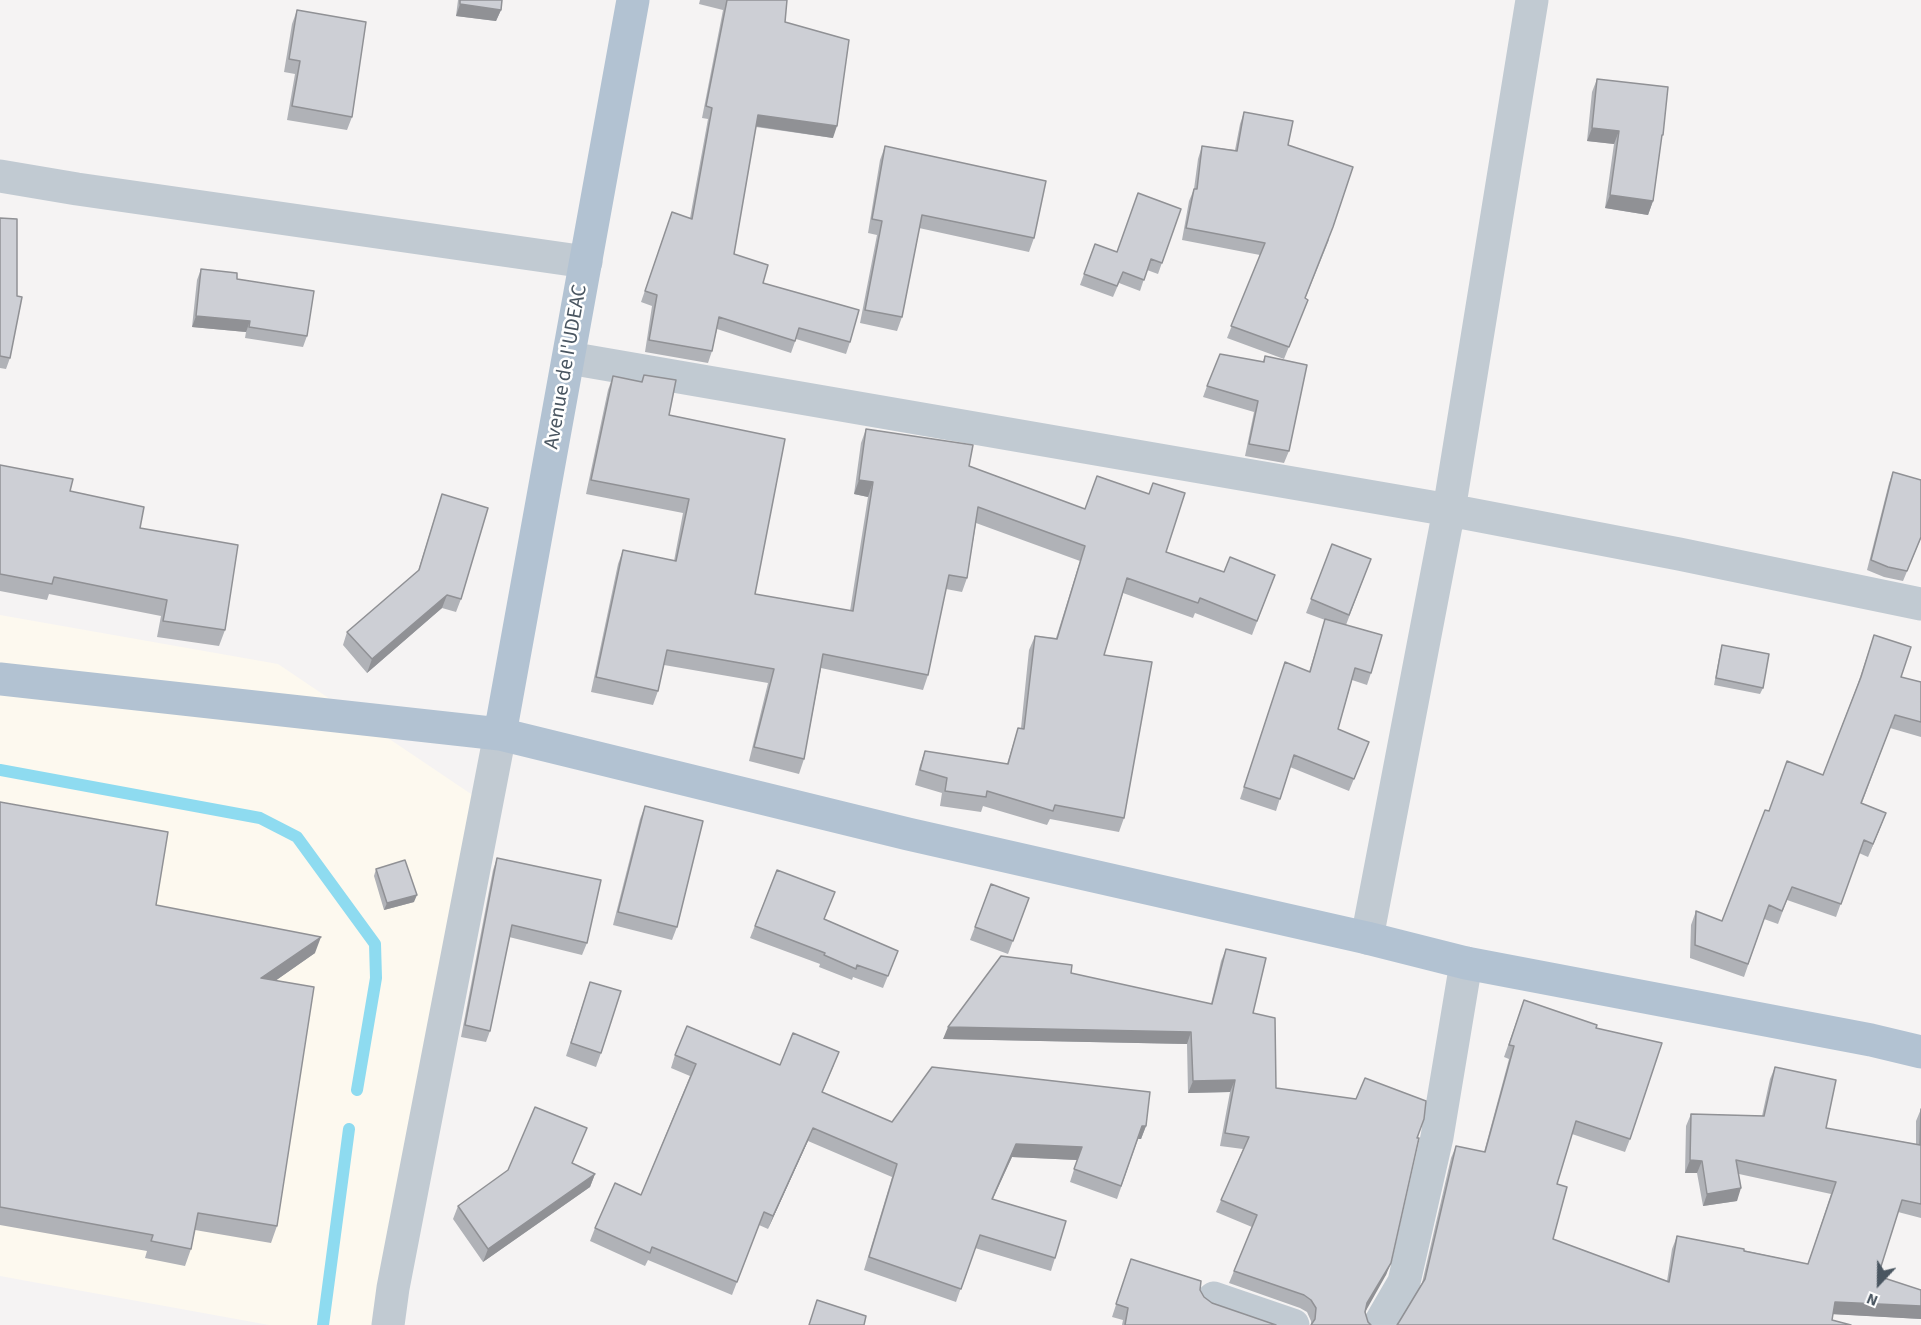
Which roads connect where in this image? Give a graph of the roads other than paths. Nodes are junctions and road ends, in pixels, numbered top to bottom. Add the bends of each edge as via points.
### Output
1 (633, 0) edge
2 (1532, 0) edge
3 (0, 176) edge
4 (586, 262) junction
5 (569, 358) junction
6 (1449, 510) junction
7 (1921, 604) edge
8 (0, 679) edge
9 (500, 734) junction
10 (1367, 938) junction
11 (1466, 963) junction
12 (1921, 1052) edge
13 (1214, 1298) dead end
14 (388, 1325) edge
15 (1293, 1325) edge
16 (1380, 1325) edge

1 - 4 main road, Avenue de I'UDEAC
2 - 6 street
3 - 4 street
4 - 5 main road, Avenue de I'UDEAC
5 - 6 street
5 - 9 main road, Avenue de I'UDEAC
6 - 7 street
6 - 10 street
8 - 9 main road
9 - 10 main road via 909,834
9 - 14 street
10 - 11 main road
11 - 12 main road
11 - 16 street via 1437,1137 1404,1282
13 - 15 street

